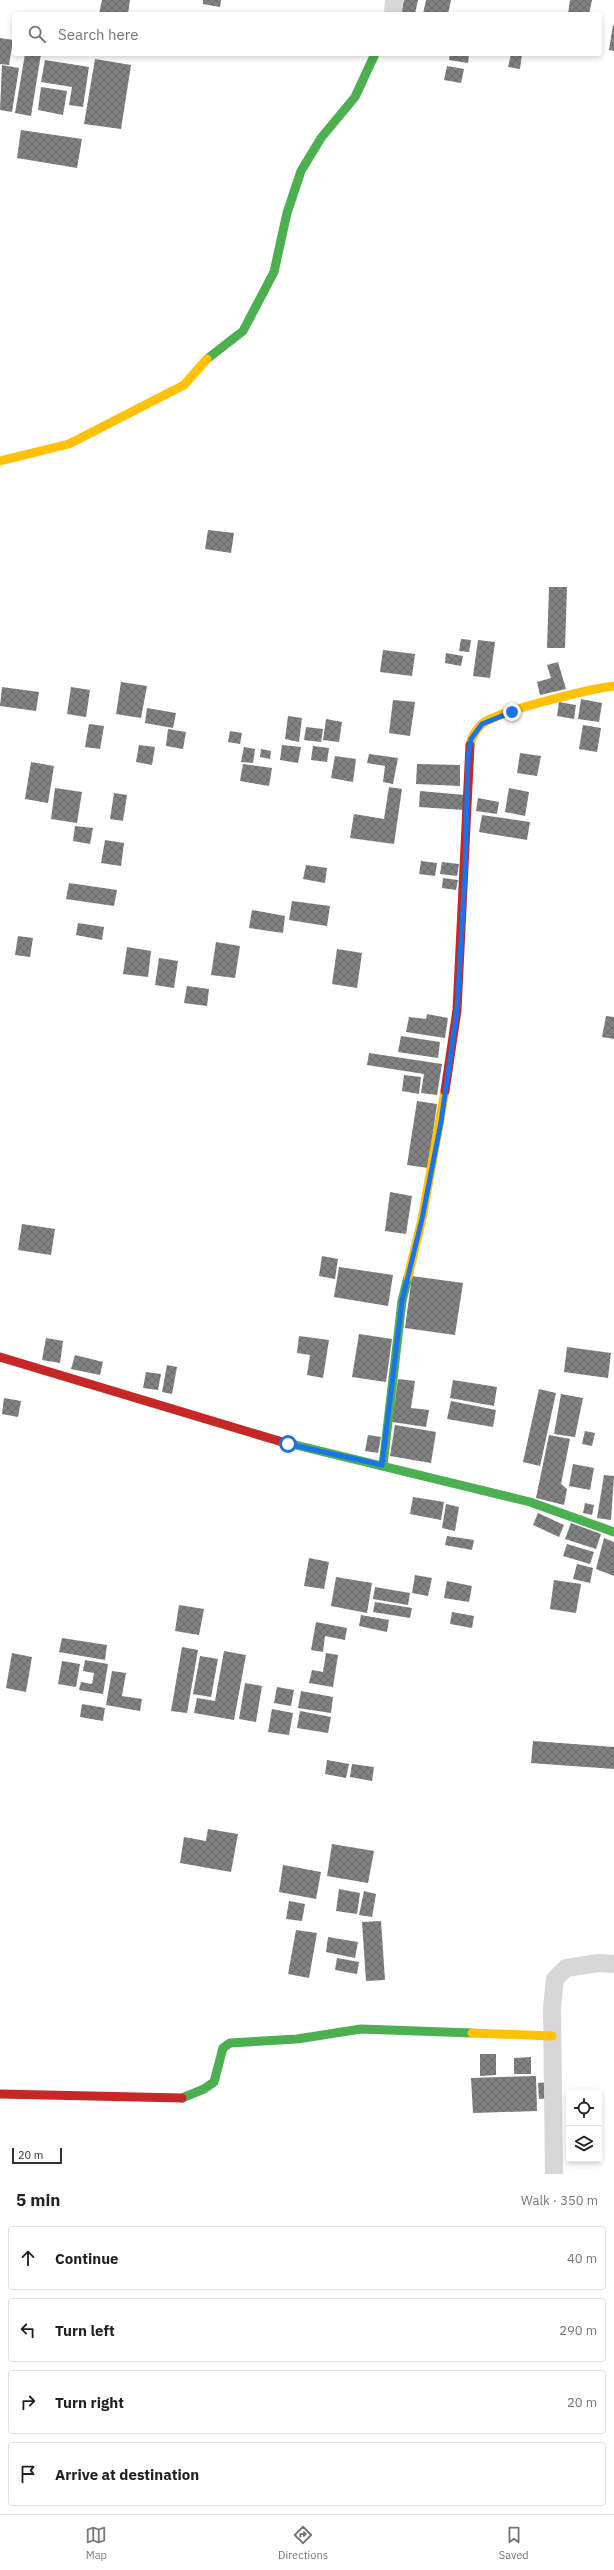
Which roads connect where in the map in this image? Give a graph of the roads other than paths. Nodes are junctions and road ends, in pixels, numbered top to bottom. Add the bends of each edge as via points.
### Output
1 (394, 0) edge
2 (393, 12) edge
3 (374, 56) edge
4 (0, 461) edge
5 (614, 686) edge
6 (0, 1357) edge
7 (382, 1465) junction
8 (614, 1532) edge
9 (614, 1964) edge
10 (552, 2036) junction
11 (0, 2094) edge
12 (554, 2174) edge

1 - 2 street
3 - 4 street via 355,97 321,138 302,171 286,213 274,272 243,331 208,358 184,385 69,444
5 - 7 street via 593,689 512,712 482,724 471,739 468,758 465,875 457,1010 441,1122 422,1219 402,1301
6 - 7 street via 288,1444
7 - 8 street via 530,1502
9 - 10 street via 598,1963 566,1968 556,1979 552,2007
10 - 11 street via 361,2029 297,2038 230,2043 223,2048 219,2074 212,2087 185,2098
10 - 12 street

